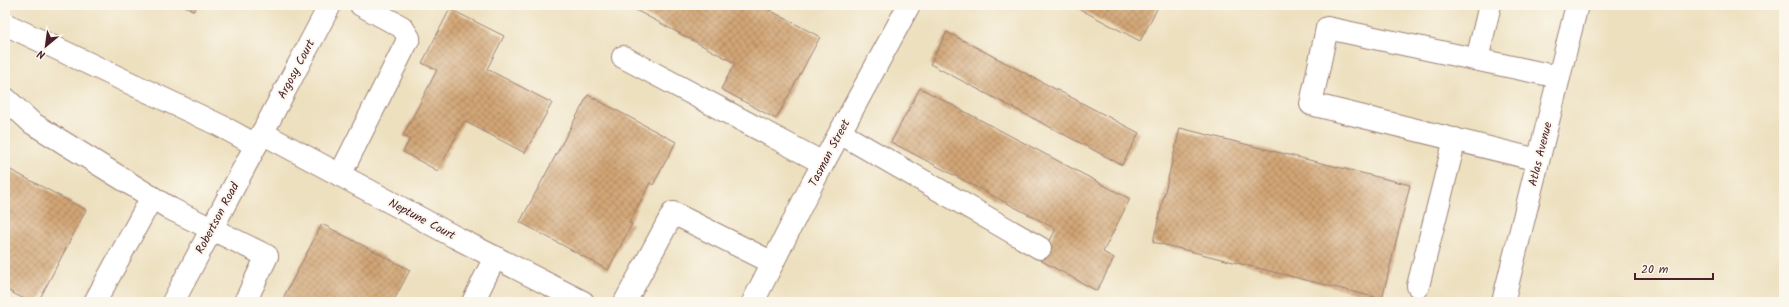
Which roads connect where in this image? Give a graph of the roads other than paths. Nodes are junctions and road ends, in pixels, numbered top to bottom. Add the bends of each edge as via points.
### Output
1 (330, 5) edge
2 (361, 5) edge
3 (909, 5) edge
4 (1490, 5) edge
5 (1577, 5) edge
6 (5, 24) edge
7 (623, 57) dead end
8 (1477, 59) junction
9 (1559, 77) junction
10 (5, 98) edge
11 (840, 133) junction
12 (259, 139) junction
13 (1455, 139) junction
14 (1538, 160) junction
15 (823, 163) junction
16 (340, 175) junction
17 (152, 197) junction
18 (211, 229) junction
19 (1040, 248) dead end
20 (495, 257) junction
21 (773, 263) junction
22 (1418, 286) dead end
23 (95, 302) edge
24 (173, 302) edge
25 (245, 302) edge
26 (473, 302) edge
27 (583, 302) edge
28 (625, 302) edge
29 (753, 302) edge
30 (1503, 302) edge

1 - 12 street, Argosy Court
2 - 16 street via 402,27 409,38
3 - 11 street, Tasman Street
4 - 8 street
5 - 9 street, Atlas Avenue
6 - 12 street, Neptune Court via 221,126
7 - 15 street
8 - 9 street
8 - 13 street via 1327,28 1311,104
9 - 14 street, Atlas Avenue
10 - 17 street via 32,123
11 - 15 street, Tasman Street
11 - 19 street
12 - 16 street, Neptune Court
12 - 18 street, Robertson Road
13 - 14 street
13 - 22 street
14 - 30 street, Atlas Avenue
15 - 21 street, Tasman Street
16 - 20 street, Neptune Court
17 - 18 street
17 - 23 street
18 - 24 street, Robertson Road
18 - 25 street via 267,256
20 - 26 street
20 - 27 street, Neptune Court
21 - 28 street via 673,213
21 - 29 street, Tasman Street

